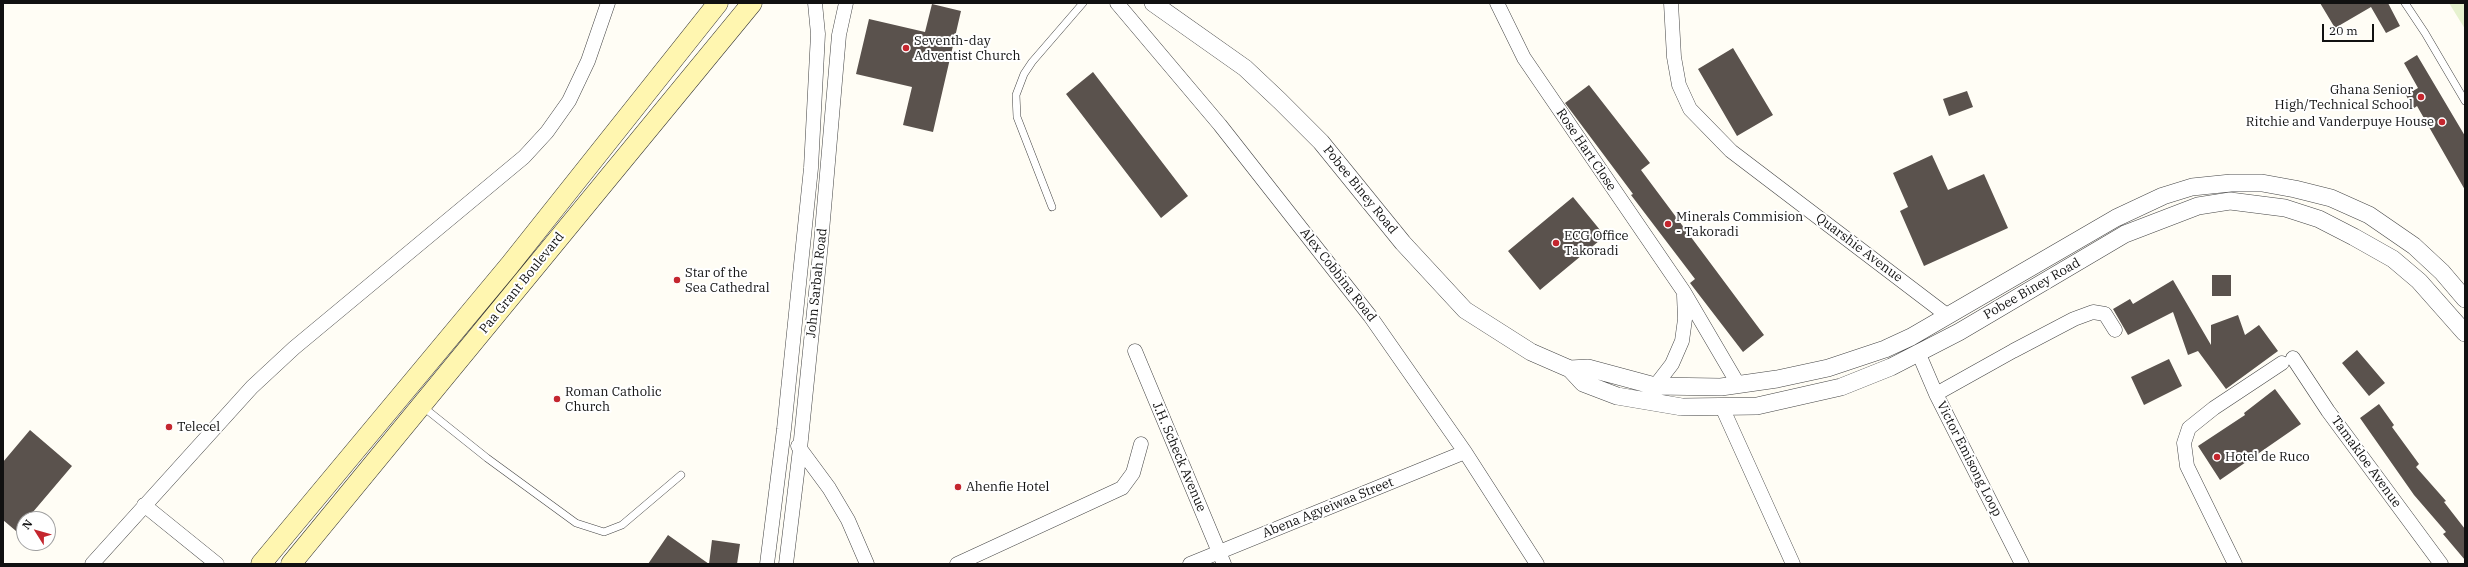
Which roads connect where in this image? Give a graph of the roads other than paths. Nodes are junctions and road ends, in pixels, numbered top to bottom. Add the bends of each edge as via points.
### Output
1 (608, 3) edge
2 (718, 3) edge
3 (752, 3) edge
4 (815, 3) edge
5 (846, 3) edge
6 (1083, 3) edge
7 (1117, 3) edge
8 (1153, 3) edge
9 (1497, 3) edge
10 (1671, 3) edge
11 (2405, 3) edge
12 (2465, 101) edge
13 (1052, 207) dead end
14 (1684, 292) junction
15 (2465, 299) edge
16 (1948, 316) junction
17 (2114, 330) dead end
18 (2465, 333) edge
19 (1134, 351) dead end
20 (1918, 352) junction
21 (1570, 369) junction
22 (1738, 384) junction
23 (1655, 386) junction
24 (1936, 394) junction
25 (422, 406) junction
26 (1722, 407) junction
27 (784, 430) junction
28 (1141, 444) dead end
29 (800, 449) junction
30 (1465, 452) junction
31 (681, 475) dead end
32 (144, 505) junction
33 (1221, 558) edge
34 (92, 564) edge
35 (217, 564) edge
36 (261, 564) edge
37 (291, 564) edge
38 (767, 564) edge
39 (786, 564) edge
40 (867, 564) edge
41 (957, 564) edge
42 (1190, 564) edge
43 (1537, 564) edge
44 (1793, 564) edge
45 (2022, 564) edge
46 (2235, 564) edge
47 (2441, 564) edge

1 - 32 street via 588,61 569,101 547,132 524,157 294,348 252,387
2 - 36 main road, Paa Grant Boulevard via 509,266
3 - 25 main road, Paa Grant Boulevard
4 - 27 street, John Sarbah Road via 818,34 811,168
5 - 29 street, John Sarbah Road via 839,35
6 - 13 lane via 1032,62 1016,95 1017,116
7 - 30 street, Alex Cobbina Road via 1220,125 1306,233 1370,316
8 - 21 street, Pobee Biney Road via 1245,68 1280,101 1321,142 1403,244 1465,310 1531,352
9 - 14 street, Rose Hart Close via 1524,58
10 - 16 street, Quarshie Avenue via 1674,57 1680,85 1690,109 1731,151
11 - 12 lane
14 - 22 street, Rose Hart Close
14 - 23 street via 1685,319 1682,341 1672,364
15 - 16 street, Pobee Biney Road via 2442,272 2414,246 2369,215 2331,198 2295,189 2262,183 2231,183 2192,187 2156,199 2116,218
16 - 22 street, Pobee Biney Road via 1885,349 1828,368
17 - 24 street via 2105,314 2093,312 2020,347
18 - 20 street, Pobee Biney Road via 2393,259 2354,237 2319,219 2285,208 2230,201 2198,206 2125,234 1959,332
19 - 33 street, J.H. Scheck Avenue
20 - 24 street, Victor Emisong Loop
20 - 26 street, Pobee Biney Road via 1891,367 1841,387 1757,406
21 - 23 street, Pobee Biney Road via 1588,368
21 - 26 street, Pobee Biney Road via 1583,383 1617,396 1682,407
22 - 23 street, Pobee Biney Road via 1721,387
24 - 45 street, Victor Emisong Loop
25 - 31 lane via 486,458 576,523 604,532 622,526
25 - 37 main road, Paa Grant Boulevard
26 - 44 street
27 - 29 street
27 - 38 street, John Sarbah Road
28 - 41 street via 1133,473 1122,488
29 - 39 street, John Sarbah Road
29 - 40 street via 844,514
30 - 33 street, Abena Agyeiwaa Street
30 - 43 street, Alex Cobbina Road
32 - 34 street
32 - 35 street
33 - 42 street, Abena Agyeiwaa Street
46 - 47 street, Tamakloe Avenue via 2187,466 2184,443 2189,428 2214,408 2287,360

